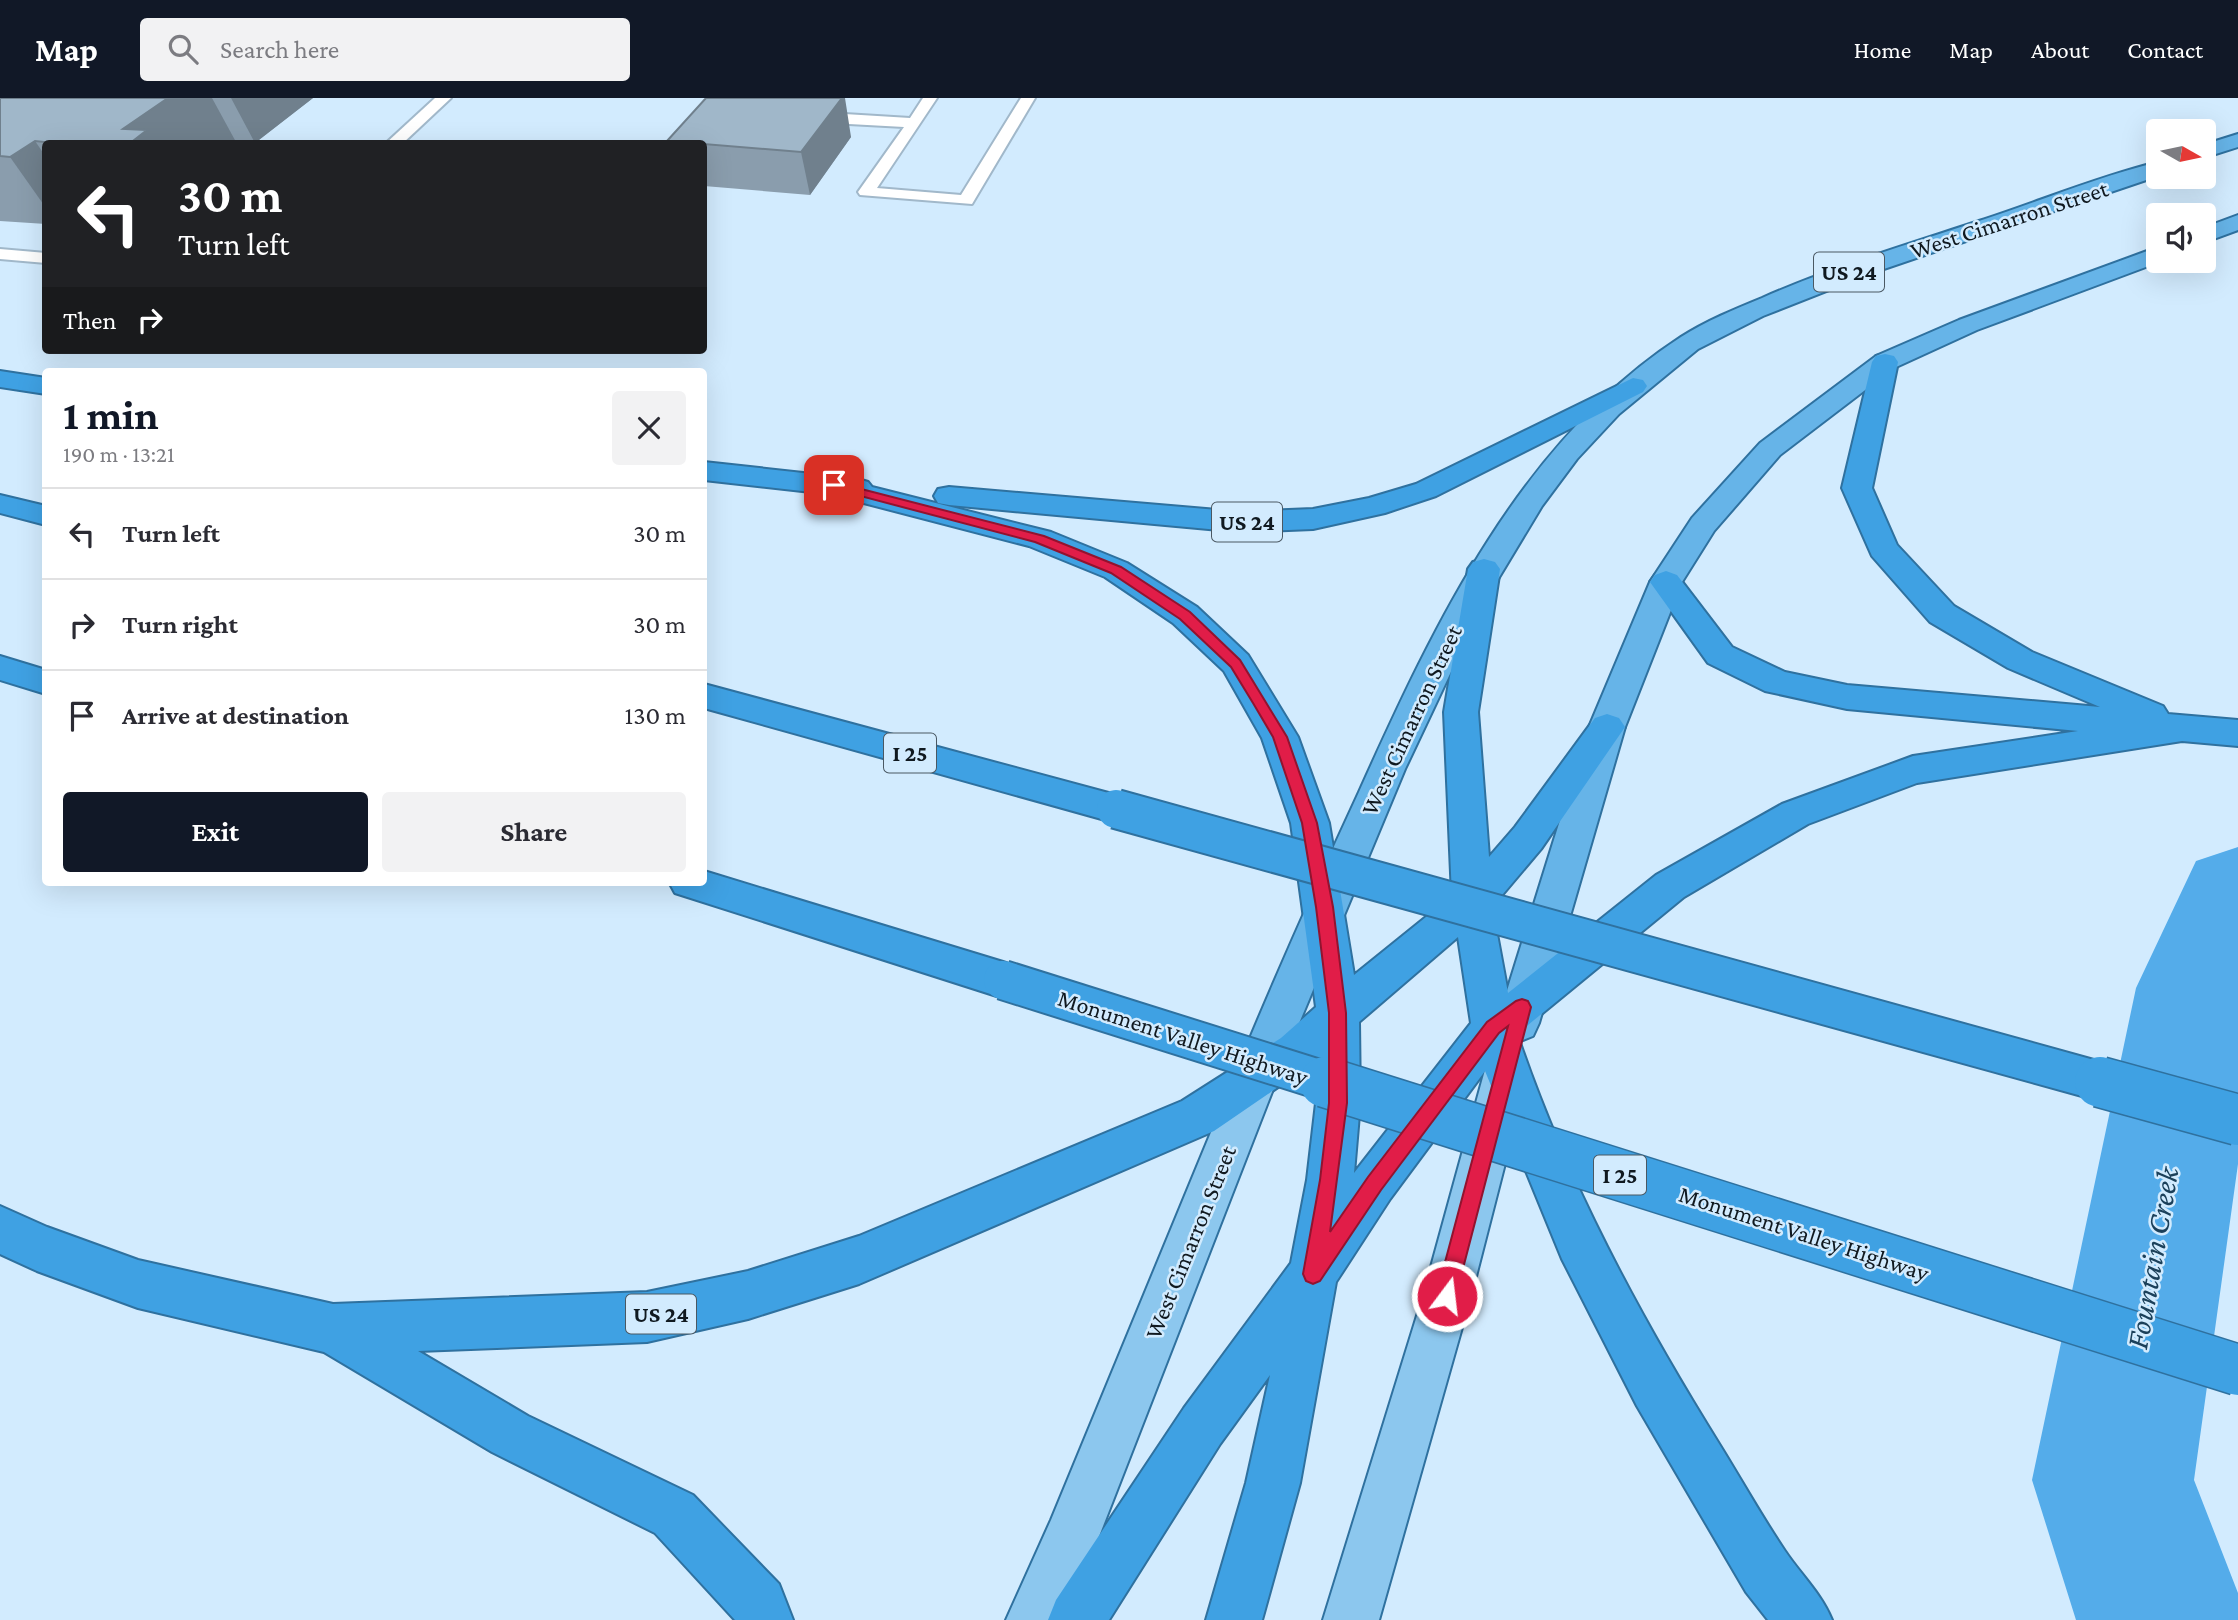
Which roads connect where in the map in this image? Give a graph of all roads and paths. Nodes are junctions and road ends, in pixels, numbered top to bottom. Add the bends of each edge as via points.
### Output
1 (444, 98) edge
2 (930, 98) edge
3 (1028, 98) edge
4 (795, 116) edge
5 (914, 122) junction
6 (396, 140) edge
7 (2238, 140) edge
8 (2216, 148) edge
9 (2146, 173) edge
10 (2238, 222) edge
11 (2216, 231) edge
12 (0, 254) edge
13 (42, 258) edge
14 (2146, 258) edge
15 (1885, 362) junction
16 (0, 379) edge
17 (42, 385) edge
18 (1633, 386) junction
19 (707, 471) edge
20 (834, 485) junction
21 (0, 504) edge
22 (42, 515) edge
23 (1484, 569) junction
24 (1666, 582) junction
25 (0, 668) edge
26 (42, 681) edge
27 (707, 697) edge
28 (2074, 718) junction
29 (1607, 727) junction
30 (2182, 728) junction
31 (2238, 733) edge
32 (702, 886) edge
33 (1472, 903) junction
34 (1324, 907) junction
35 (1338, 1013) junction
36 (1507, 1035) junction
37 (1255, 1079) junction
38 (2238, 1120) edge
39 (0, 1229) edge
40 (1313, 1274) junction
41 (333, 1329) junction
42 (2238, 1370) edge
43 (765, 1620) edge
44 (1034, 1620) edge
45 (1076, 1620) edge
46 (1234, 1620) edge
47 (1351, 1620) edge
48 (1804, 1620) edge

1 - 6 lane
2 - 5 lane
3 - 5 lane via 966,200 866,192
4 - 5 lane
7 - 8 highway
9 - 18 highway, West Cimarron Street / US 24 via 1772,301 1696,339
10 - 11 highway
12 - 13 lane
14 - 15 highway, US 24 via 1968,325
15 - 24 highway, US 24 via 1770,449 1703,525
15 - 28 highway via 1857,488 1883,549 1942,614 2020,660
16 - 17 highway
18 - 20 highway, US 24 via 1426,491 1313,519 1241,522
18 - 23 highway, West Cimarron Street via 1574,443
19 - 20 highway, US 24
20 - 34 highway via 1040,539 1116,570 1185,615 1236,663 1280,737 1310,823
21 - 22 highway
23 - 33 highway via 1461,712
23 - 34 highway, West Cimarron Street
24 - 28 highway via 1720,655 1777,682 1847,697
24 - 29 highway, US 24
25 - 26 highway
27 - 38 highway, I 25, bridge
28 - 30 highway
28 - 30 highway
28 - 36 highway via 1795,814 1670,886
29 - 33 highway, US 24 via 1528,838
29 - 36 highway
30 - 31 highway
32 - 42 highway, Monument Valley Highway / I 25, bridge
33 - 35 highway, US 24
33 - 36 highway
34 - 35 highway
34 - 37 highway, West Cimarron Street
35 - 37 highway, US 24 via 1296,1052
35 - 40 highway via 1338,1103
36 - 40 highway via 1374,1183
36 - 47 main road via 1439,1323
36 - 48 highway via 1579,1242 1655,1388 1766,1572
37 - 41 highway, US 24 via 1185,1121 859,1260 748,1295 647,1317
37 - 44 main road, West Cimarron Street via 1071,1539
39 - 41 highway, US 24 via 138,1284
40 - 45 highway via 1202,1426
40 - 46 highway via 1273,1483
41 - 43 highway via 510,1434 674,1514 759,1604

